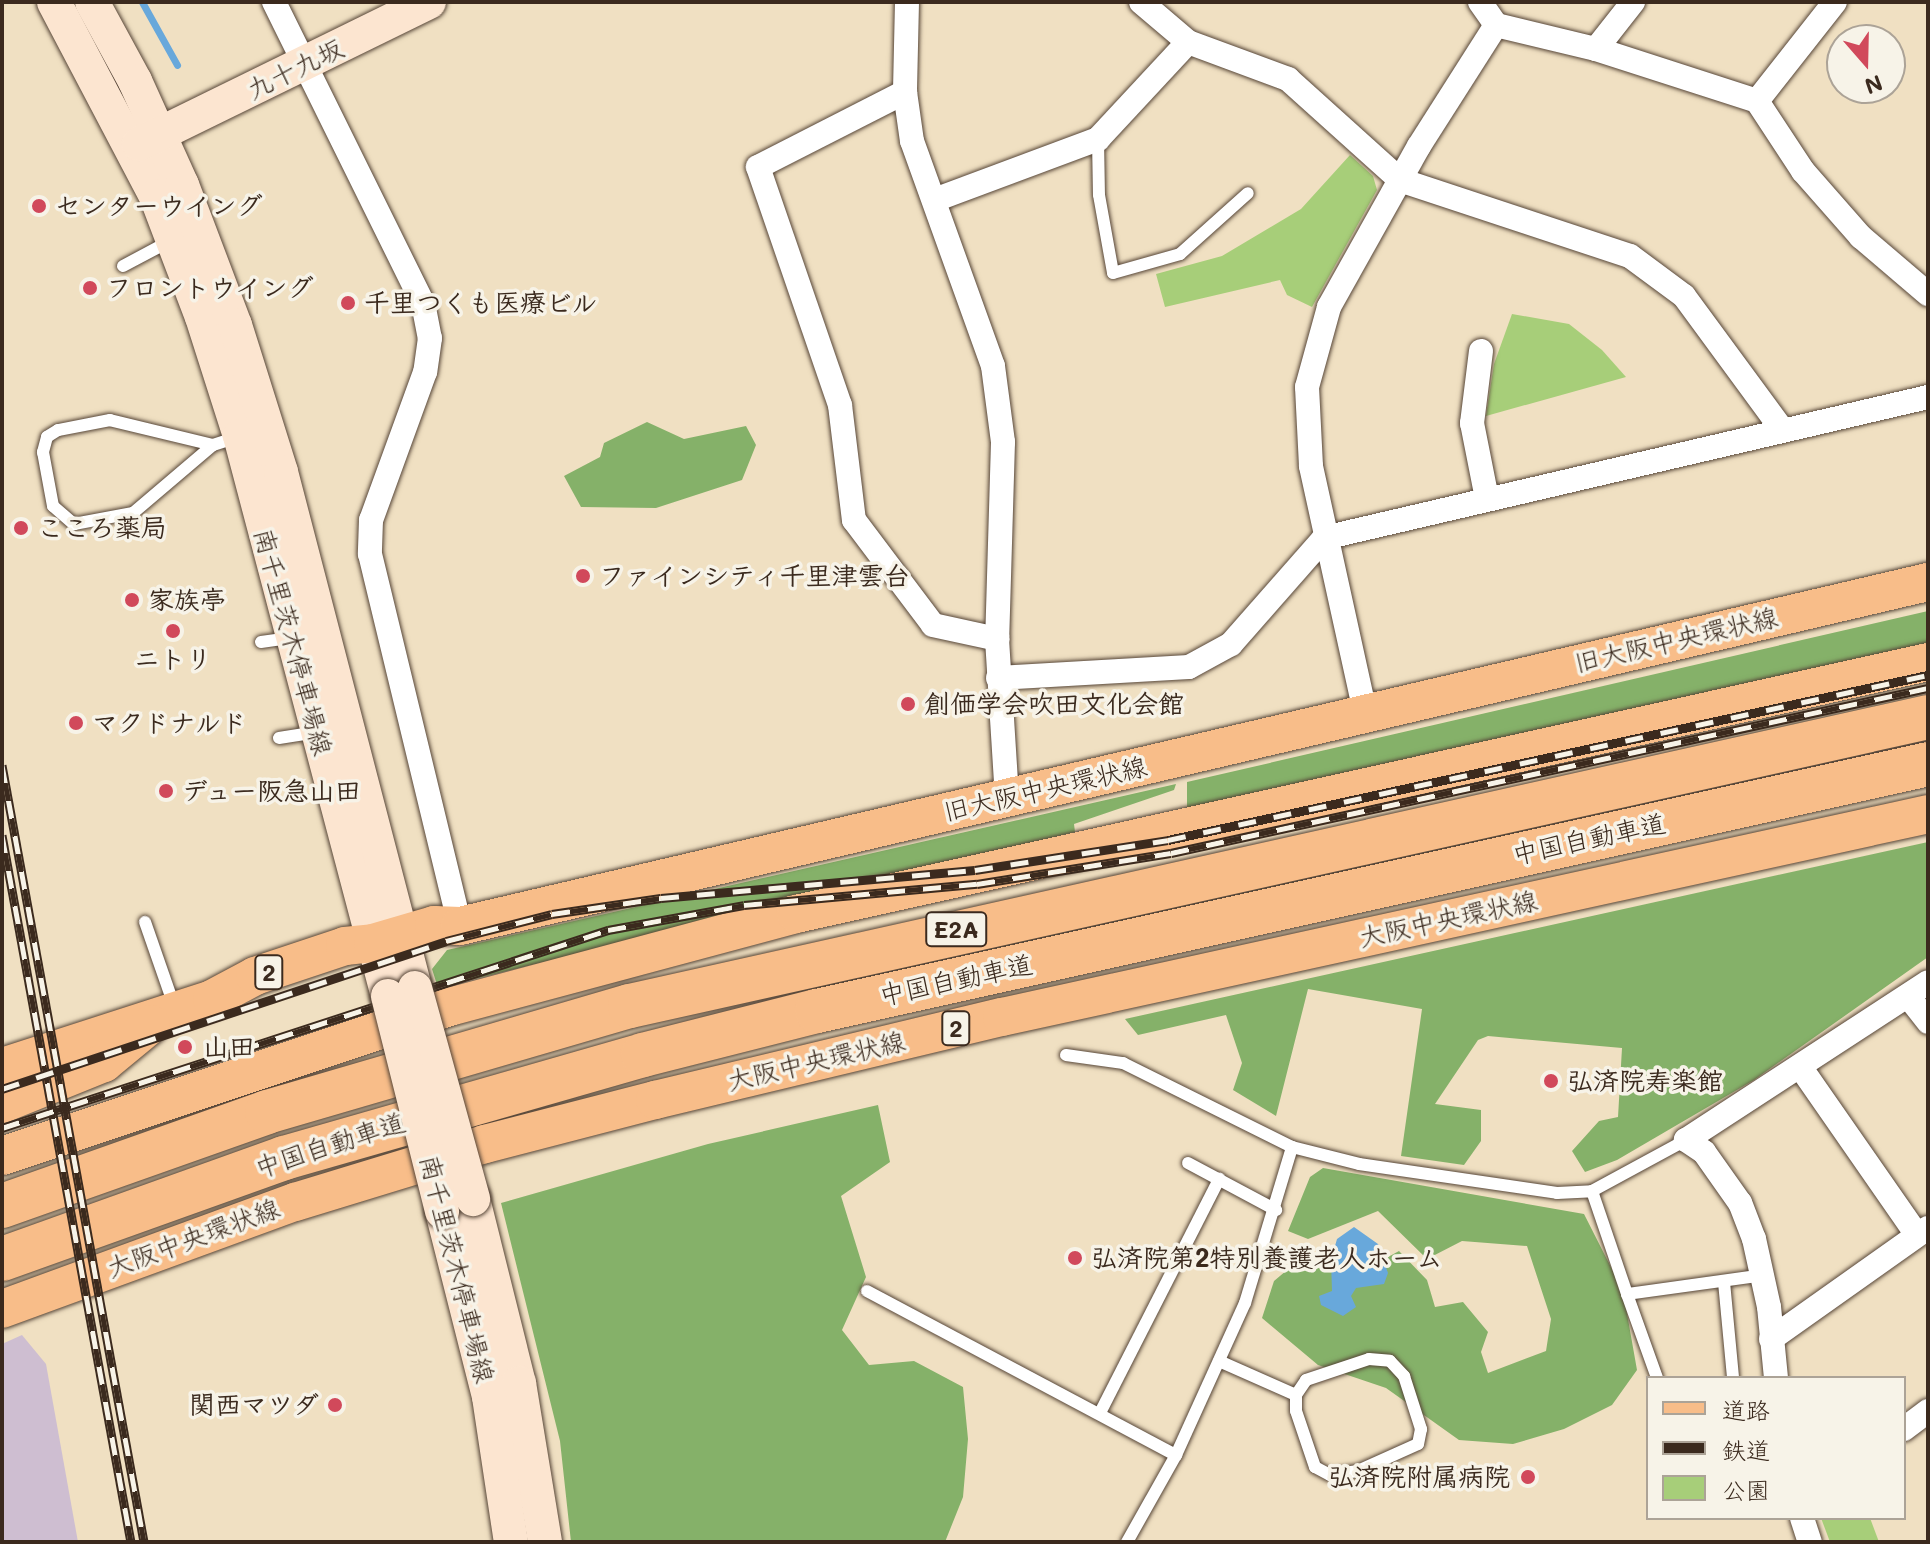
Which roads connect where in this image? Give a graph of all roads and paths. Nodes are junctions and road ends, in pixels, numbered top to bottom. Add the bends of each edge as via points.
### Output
1 (54, 2) edge
2 (92, 2) edge
3 (274, 2) edge
4 (429, 2) edge
5 (907, 2) edge
6 (1141, 2) edge
7 (1480, 2) edge
8 (1633, 2) edge
9 (1835, 2) edge
10 (1496, 25) junction
11 (1188, 42) junction
12 (1596, 49) junction
13 (305, 64) junction
14 (905, 92) junction
15 (1757, 101) junction
16 (1098, 139) junction
17 (146, 141) junction
18 (1400, 180) junction
19 (1248, 193) dead end
20 (937, 199) junction
21 (173, 239) junction
22 (123, 266) dead end
23 (1928, 294) edge
24 (1481, 351) dead end
25 (1928, 397) edge
26 (1781, 428) junction
27 (240, 436) junction
28 (1487, 499) junction
29 (1324, 538) junction
30 (1928, 582) edge
31 (997, 639) junction
32 (1928, 662) edge
33 (998, 678) junction
34 (1365, 712) junction
35 (1928, 717) edge
36 (316, 732) junction
37 (279, 738) dead end
38 (1928, 764) edge
39 (1007, 797) junction
40 (1928, 814) edge
41 (145, 922) dead end
42 (460, 926) junction
43 (387, 939) junction
44 (1918, 989) edge
45 (173, 1012) junction
46 (1928, 1022) edge
47 (1066, 1055) dead end
48 (2, 1067) edge
49 (1801, 1068) junction
50 (2, 1104) edge
51 (1686, 1140) junction
52 (1292, 1147) junction
53 (2, 1156) edge
54 (1188, 1163) dead end
55 (1219, 1179) junction
56 (1592, 1191) junction
57 (458, 1205) junction
58 (2, 1206) edge
59 (1276, 1210) junction
60 (1923, 1232) edge
61 (2, 1259) edge
62 (1764, 1275) junction
63 (1724, 1282) junction
64 (867, 1291) dead end
65 (1627, 1294) junction
66 (2, 1309) edge
67 (1771, 1339) junction
68 (1219, 1361) junction
69 (1656, 1376) edge
70 (1733, 1376) edge
71 (1776, 1376) edge
72 (1296, 1395) junction
73 (1928, 1411) edge
74 (1100, 1413) junction
75 (1906, 1428) edge
76 (1176, 1455) junction
77 (1803, 1520) edge
78 (511, 1542) edge
79 (545, 1542) edge
80 (1127, 1542) edge
81 (1810, 1542) edge

1 - 17 main road, 南千里茨木停車場線
2 - 17 main road, 南千里茨木停車場線
3 - 13 street
4 - 13 main road, 九十九坂
5 - 14 street
6 - 11 street
7 - 10 street
8 - 12 street
9 - 15 street
10 - 12 street
10 - 18 street
11 - 16 street
11 - 18 street via 1288,79
12 - 15 street
13 - 17 main road, 九十九坂
13 - 42 street via 423,303 430,338 425,372 371,520 370,554
14 - 20 street via 912,141
14 - 31 street via 758,167 840,405 854,520 933,625
15 - 23 street via 1803,171 1861,237
16 - 19 lane via 1099,195 1113,273 1180,254
16 - 20 street
17 - 21 main road, 南千里茨木停車場線
17 - 27 main road, 南千里茨木停車場線 via 219,281
18 - 26 street via 1630,256 1684,296
18 - 29 street via 1329,307 1307,387 1311,466
20 - 31 street via 993,366 1003,442
21 - 22 lane
21 - 27 main road, 南千里茨木停車場線
24 - 28 street via 1472,423
25 - 26 street
26 - 28 street
27 - 27 lane via 133,513 74,524 53,506 43,446 51,433 63,428 110,420
27 - 36 main road, 南千里茨木停車場線 via 276,640
27 - 43 main road, 南千里茨木停車場線
28 - 29 street
29 - 33 street via 1231,644 1189,667
29 - 34 street
30 - 34 main road, 旧大阪中央環状線 / 2
31 - 33 street
32 - 53 main road via 796,914 453,1006
33 - 39 street
34 - 39 main road, 旧大阪中央環状線 / 2
35 - 58 highway, 中国自動車道 / E2A via 630,1006 267,1112
36 - 37 lane
36 - 43 main road, 南千里茨木停車場線
38 - 61 highway, 中国自動車道 / E2A via 817,1011 643,1055 284,1158
39 - 42 main road, 旧大阪中央環状線 / 2
40 - 66 main road, 大阪中央環状線 / 2 via 988,1021 655,1100 485,1144 295,1202
41 - 45 lane
42 - 43 main road, 旧大阪中央環状線 / 2 via 434,925
43 - 45 main road, 旧大阪中央環状線 / 2 via 345,946 270,971
43 - 57 main road, 南千里茨木停車場線, bridge
44 - 46 street
44 - 49 street
45 - 48 main road, 旧大阪中央環状線 / 2
45 - 50 main road, 旧大阪中央環状線 / 2 via 104,1063
47 - 52 lane via 1123,1063
49 - 51 street
49 - 60 street
51 - 56 lane
51 - 62 street via 1704,1152 1740,1203
52 - 56 lane via 1359,1164 1557,1193
52 - 59 lane
54 - 55 lane
55 - 59 lane
55 - 74 lane
56 - 65 lane
57 - 78 main road, 南千里茨木停車場線
57 - 79 main road, 南千里茨木停車場線 via 519,1383
59 - 68 lane
60 - 67 street
62 - 63 lane
62 - 67 street
63 - 65 lane
63 - 70 lane
64 - 74 lane
65 - 69 lane
67 - 71 street
68 - 72 lane
68 - 76 lane
72 - 72 lane via 1306,1380 1369,1359 1390,1361 1404,1376 1421,1429 1418,1444 1358,1471 1330,1475 1315,1467 1296,1411
73 - 75 street
74 - 76 lane
76 - 80 lane
77 - 81 street

